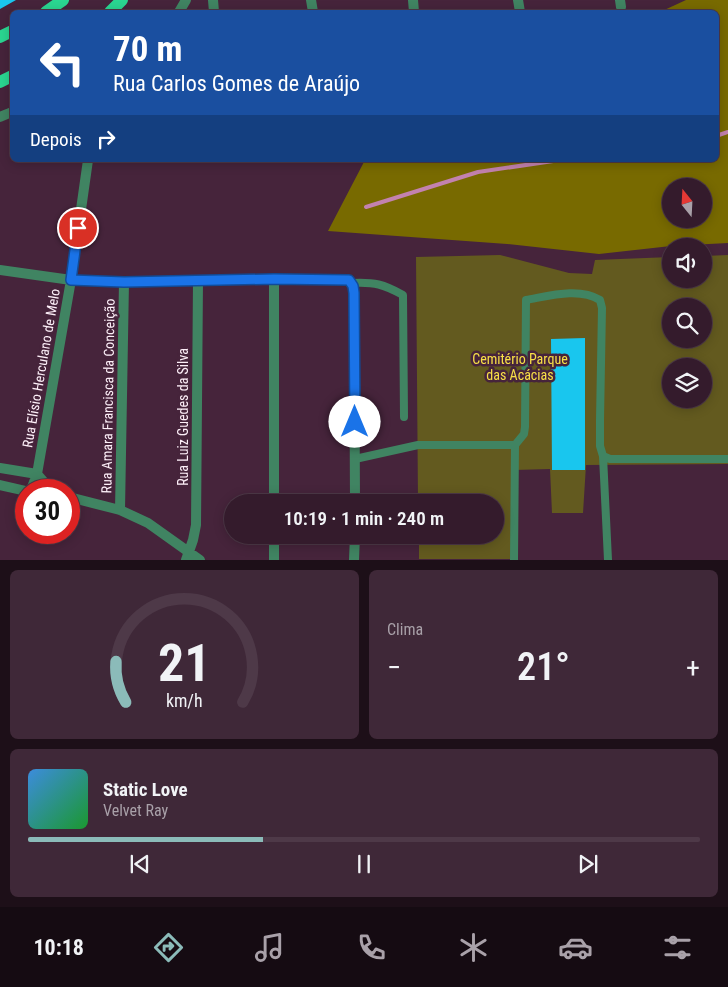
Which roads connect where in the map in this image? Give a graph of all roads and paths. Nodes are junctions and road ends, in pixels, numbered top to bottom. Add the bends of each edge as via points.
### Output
1 (63, 0) edge
2 (122, 0) edge
3 (49, 10) edge
4 (112, 10) edge
5 (88, 162) edge
6 (0, 270) edge
7 (274, 279) junction
8 (71, 280) junction
9 (198, 281) junction
10 (124, 282) junction
11 (353, 288) junction
12 (404, 418) dead end
13 (515, 445) junction
14 (603, 456) junction
15 (355, 459) junction
16 (728, 459) edge
17 (0, 468) edge
18 (37, 474) junction
19 (35, 479) edge
20 (41, 479) edge
21 (0, 486) edge
22 (15, 489) edge
23 (274, 494) edge
24 (355, 494) edge
25 (80, 500) edge
26 (120, 510) junction
27 (274, 544) edge
28 (354, 544) edge
29 (188, 556) edge
30 (200, 560) edge
31 (274, 560) edge
32 (354, 560) edge
33 (514, 560) edge
34 (608, 560) edge

1 - 3 main road
2 - 4 main road
5 - 8 street, Rua Elísio Herculano de Melo
6 - 8 street
7 - 9 street
7 - 11 street via 347,280
7 - 23 street
8 - 10 street
8 - 18 street, Rua Elísio Herculano de Melo
9 - 10 street
9 - 29 street, Rua Luiz Guedes da Silva via 196,525
10 - 26 street, Rua Amara Francisca da Conceição
11 - 12 lane via 369,282 385,285 403,295
11 - 15 street
13 - 14 lane via 524,434 525,426 526,300 570,293 594,296 600,300 602,308 600,446
13 - 15 lane via 418,445
13 - 33 lane
14 - 16 lane via 610,459
14 - 34 lane
15 - 24 street
17 - 18 street
18 - 19 street, Rua Elísio Herculano de Melo
18 - 20 street
21 - 22 street
25 - 26 street
26 - 29 street via 148,523
27 - 31 street
28 - 32 street
29 - 30 street

